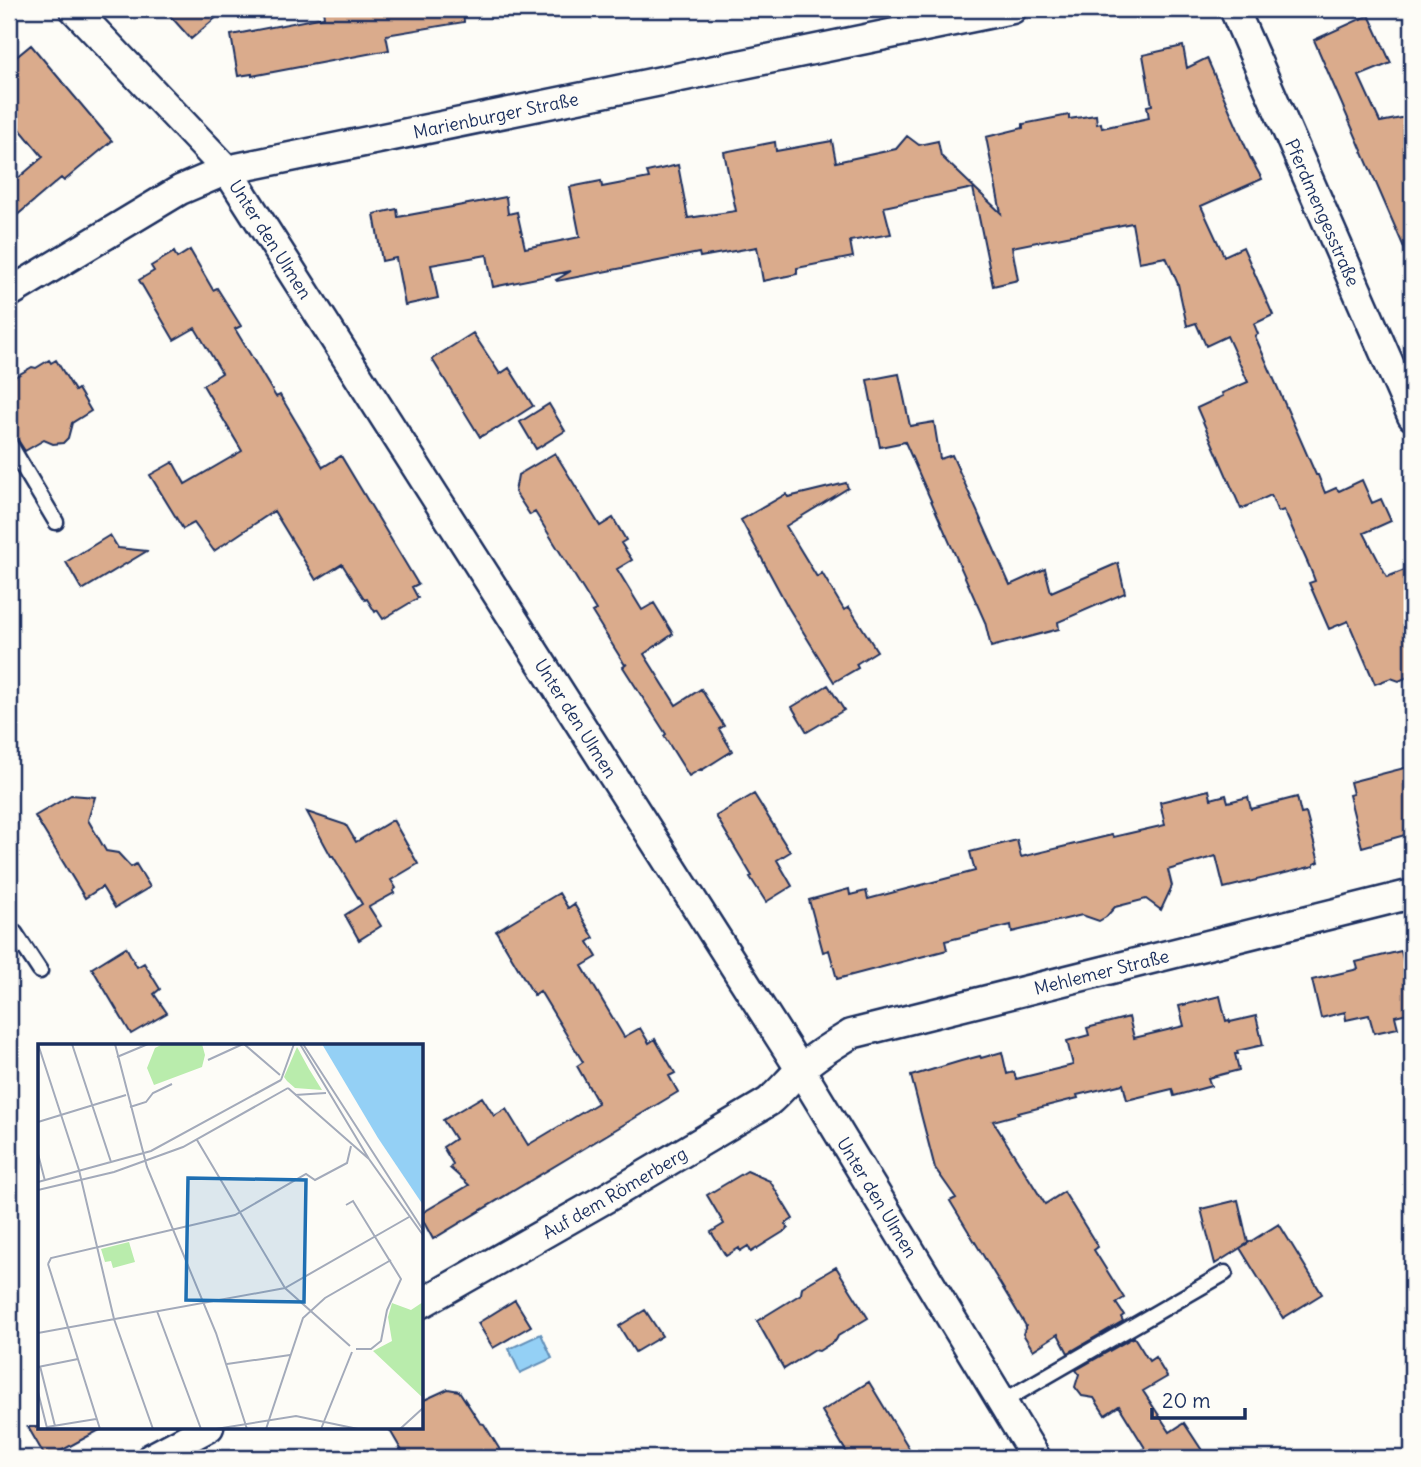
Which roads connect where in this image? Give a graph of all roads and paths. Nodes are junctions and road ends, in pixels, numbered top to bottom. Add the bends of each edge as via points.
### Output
1 (74, 9) edge
2 (1012, 9) edge
3 (1234, 9) edge
4 (228, 170) junction
5 (9, 293) edge
6 (1412, 416) edge
7 (9, 443) edge
8 (56, 522) dead end
9 (1412, 894) edge
10 (9, 930) edge
11 (40, 971) dead end
12 (800, 1069) junction
13 (1225, 1273) dead end
14 (424, 1302) edge
15 (1002, 1402) junction
16 (207, 1428) edge
17 (163, 1455) edge
18 (1037, 1458) edge

1 - 4 street, Unter den Ulmen
2 - 4 street, Marienburger Straße
3 - 6 street, Pferdmengesstraße
4 - 5 street, Marienburger Straße via 180,190
4 - 12 street, Unter den Ulmen
7 - 8 lane
9 - 12 street, Mehlemer Straße via 851,1034
10 - 11 lane
12 - 14 street, Auf dem Römerberg via 768,1102
12 - 15 street, Unter den Ulmen
13 - 15 lane
15 - 18 street, Unter den Ulmen
16 - 17 street

